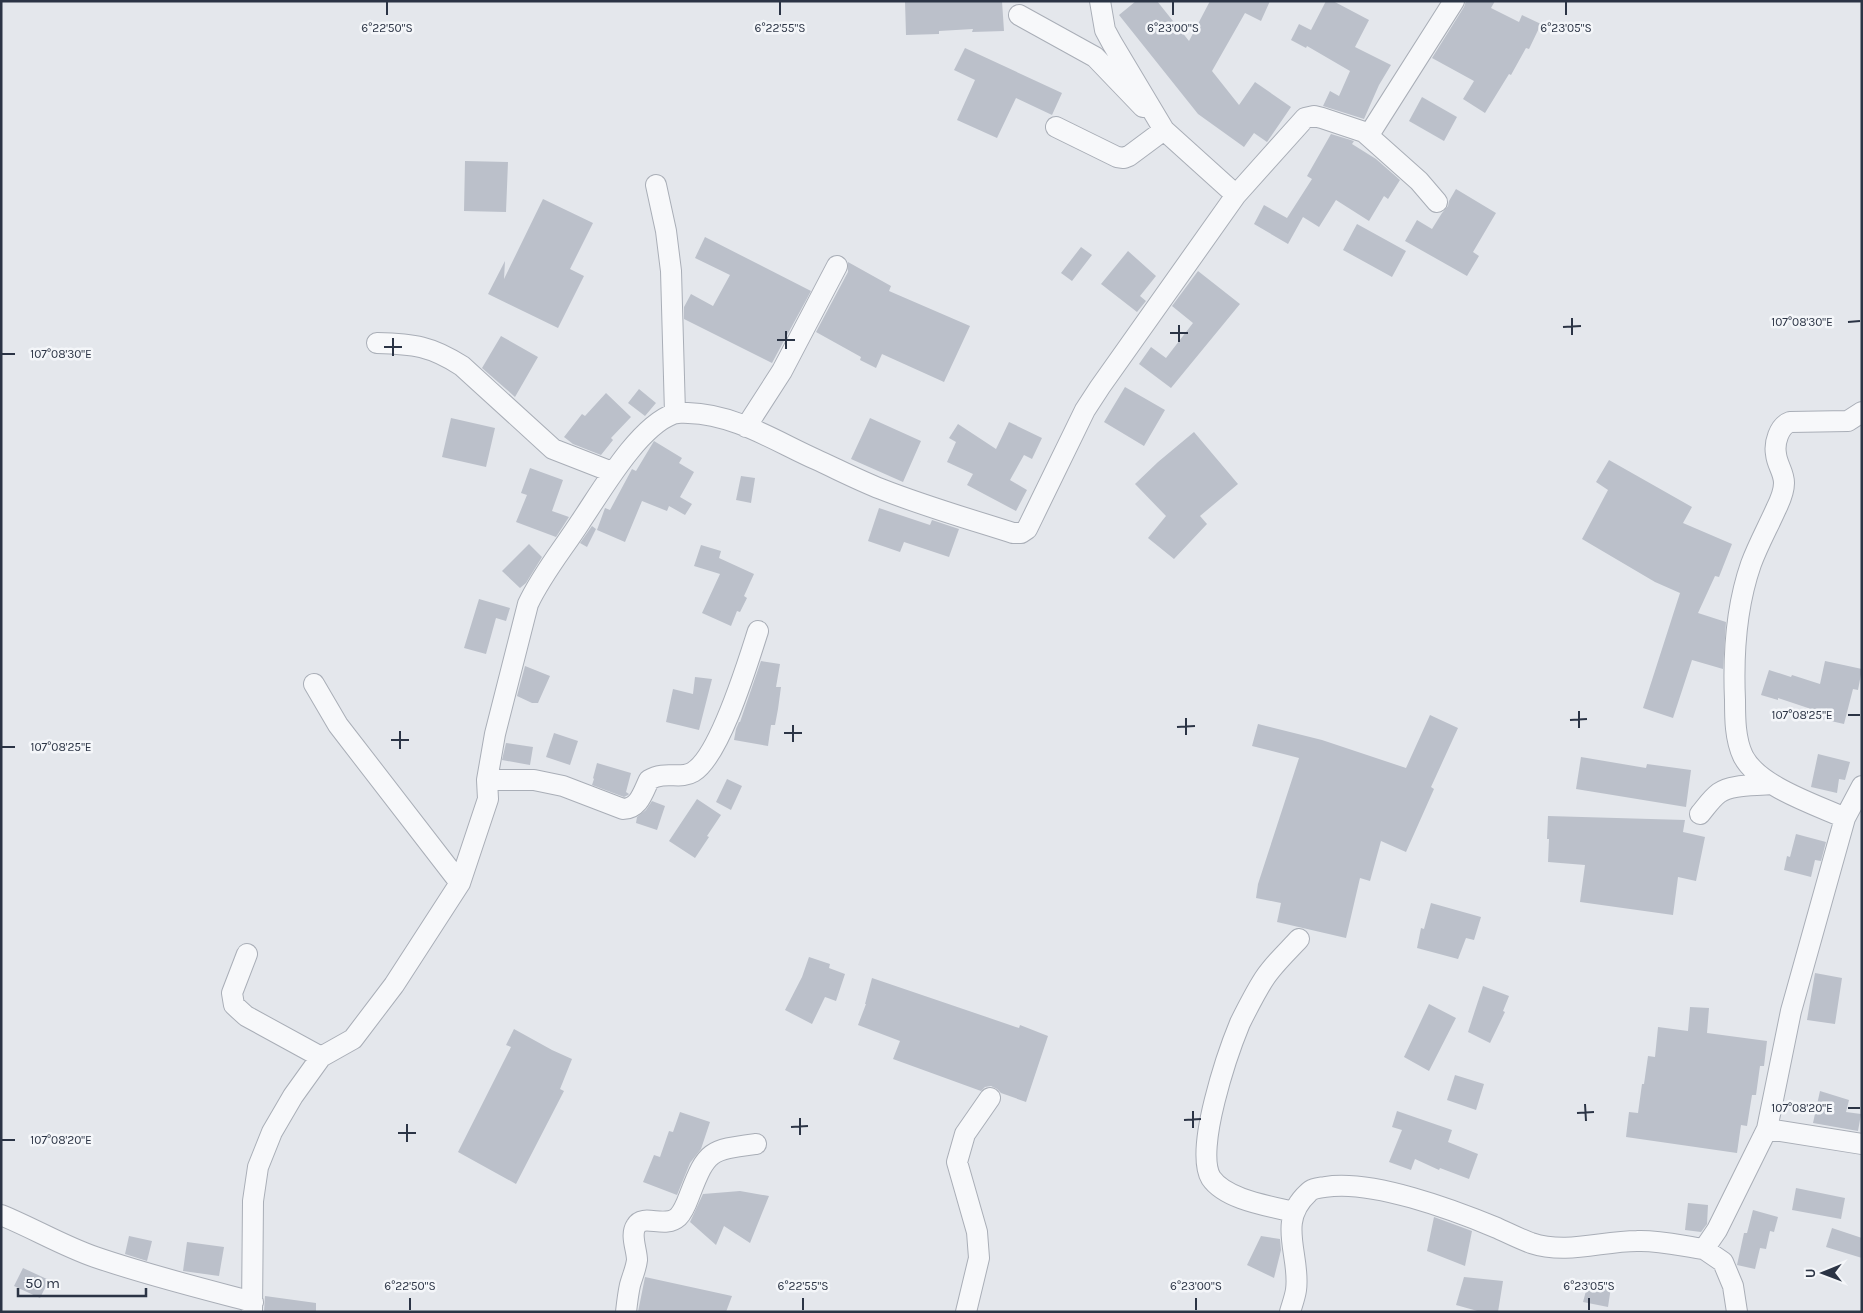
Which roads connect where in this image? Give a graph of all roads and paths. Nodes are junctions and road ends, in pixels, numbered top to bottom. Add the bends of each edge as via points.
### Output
1 (1100, 1) edge
2 (1454, 1) edge
3 (1019, 15) dead end
4 (1161, 125) junction
5 (1056, 127) dead end
6 (1364, 132) junction
7 (656, 185) dead end
8 (1236, 195) junction
9 (1438, 202) dead end
10 (837, 266) dead end
11 (377, 343) dead end
12 (1862, 412) edge
13 (675, 413) junction
14 (746, 426) junction
15 (612, 472) junction
16 (758, 631) dead end
17 (314, 684) dead end
18 (487, 780) junction
19 (1771, 784) junction
20 (1862, 786) edge
21 (1700, 814) dead end
22 (1845, 818) junction
23 (460, 883) junction
24 (1299, 939) dead end
25 (247, 954) dead end
26 (321, 1057) junction
27 (990, 1098) dead end
28 (1767, 1129) junction
29 (756, 1144) dead end
30 (1862, 1144) edge
31 (1294, 1212) junction
32 (1, 1215) edge
33 (1704, 1249) junction
34 (253, 1307) edge
35 (626, 1312) edge
36 (966, 1312) edge
37 (1290, 1312) edge
38 (1737, 1312) edge

1 - 4 street via 1108,36
2 - 6 street via 1372,130
3 - 4 street via 1095,57
4 - 5 street via 1124,158
4 - 8 street
6 - 8 street via 1314,116 1305,118
6 - 9 street
7 - 13 street via 672,271
8 - 14 street via 1084,410 1027,529 1021,533 880,488
10 - 14 street via 782,371
11 - 15 street via 408,344 446,356 462,366 553,449
12 - 19 street via 1848,421 1790,422 1780,430 1776,455 1784,478 1783,492 1744,589 1734,674 1736,729 1742,755 1753,771
13 - 14 street via 712,416
13 - 15 street via 650,429
15 - 18 street via 537,584 528,604 495,734
16 - 18 street via 736,697 708,756 691,774 663,774 649,780 636,806 623,809 563,786 534,780
17 - 23 street via 338,725
18 - 23 street via 488,799
19 - 21 street via 1721,792
19 - 22 street
20 - 22 street
22 - 28 street via 1791,1011
23 - 26 street via 394,985 353,1039
24 - 31 street via 1264,978 1240,1023 1209,1124 1206,1162 1210,1177 1232,1194
25 - 26 street via 232,993 234,1005 246,1016
26 - 34 street via 272,1132 258,1167 253,1201
27 - 36 street via 965,1134 957,1162 977,1232 979,1258
28 - 30 street
28 - 33 street via 1718,1230
29 - 35 street via 711,1154 700,1167 684,1209 677,1217 665,1223 646,1220 636,1225 637,1259
31 - 33 street via 1310,1190 1337,1185 1363,1187 1426,1202 1554,1249 1637,1240
31 - 37 street via 1291,1244 1296,1289
32 - 34 street via 95,1257
33 - 38 street via 1723,1262 1733,1286

